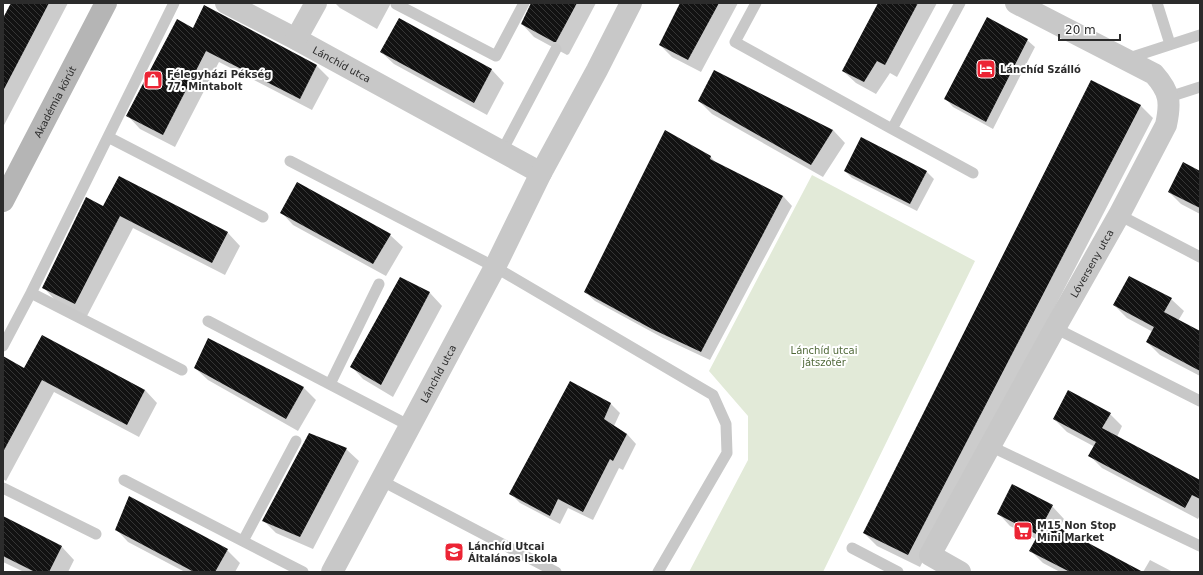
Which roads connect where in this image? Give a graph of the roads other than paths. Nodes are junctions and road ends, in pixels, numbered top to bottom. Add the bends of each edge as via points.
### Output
1 (106, 3) edge
2 (174, 3) edge
3 (226, 3) edge
4 (316, 3) edge
5 (524, 3) edge
6 (631, 3) edge
7 (756, 3) edge
8 (960, 3) edge
9 (1016, 3) edge
10 (1157, 3) edge
11 (396, 4) edge
12 (1200, 35) edge
13 (296, 39) junction
14 (1170, 44) junction
15 (556, 49) dead end
16 (1124, 60) junction
17 (1200, 87) edge
18 (1169, 97) junction
19 (892, 129) junction
20 (108, 137) junction
21 (502, 151) junction
22 (290, 161) dead end
23 (973, 172) dead end
24 (541, 173) junction
25 (3, 201) edge
26 (1119, 215) junction
27 (263, 217) dead end
28 (1200, 257) edge
29 (495, 267) junction
30 (379, 284) dead end
31 (31, 293) junction
32 (208, 321) dead end
33 (1055, 328) junction
34 (3, 346) edge
35 (182, 370) dead end
36 (330, 384) junction
37 (1200, 401) edge
38 (410, 426) junction
39 (296, 441) dead end
40 (990, 446) junction
41 (124, 480) dead end
42 (382, 481) junction
43 (3, 488) edge
44 (96, 534) dead end
45 (243, 541) junction
46 (1200, 546) edge
47 (852, 548) dead end
48 (303, 572) edge
49 (332, 572) edge
50 (556, 572) edge
51 (658, 572) edge
52 (898, 572) edge
53 (960, 572) edge

1 - 25 street, Akadémia körút
2 - 20 lane
3 - 13 street, Lánchíd utca
4 - 13 street
5 - 11 lane via 496,56
6 - 24 street, Lánchíd utca
7 - 19 lane via 735,42
8 - 19 lane
9 - 16 street
10 - 14 lane
12 - 14 lane
13 - 21 street, Lánchíd utca
14 - 16 lane
15 - 21 lane
16 - 18 street via 1154,74
17 - 18 lane
18 - 26 street, Lóverseny utca via 1166,125
19 - 23 lane
20 - 27 lane
20 - 31 lane
21 - 24 street, Lánchíd utca
22 - 29 lane
24 - 29 street, Lánchíd utca
26 - 28 lane
26 - 33 street, Lóverseny utca
29 - 38 street, Lánchíd utca
29 - 51 lane via 713,395 726,424 727,453
30 - 36 lane
31 - 34 lane
31 - 35 lane
32 - 36 lane
33 - 37 lane
33 - 40 street, Lóverseny utca
36 - 38 lane
38 - 42 street, Lánchíd utca
39 - 45 lane
40 - 46 lane
40 - 53 street, Lóverseny utca via 930,555
41 - 45 lane
42 - 49 street, Lánchíd utca
42 - 50 lane
43 - 44 lane
45 - 48 lane
47 - 52 lane

